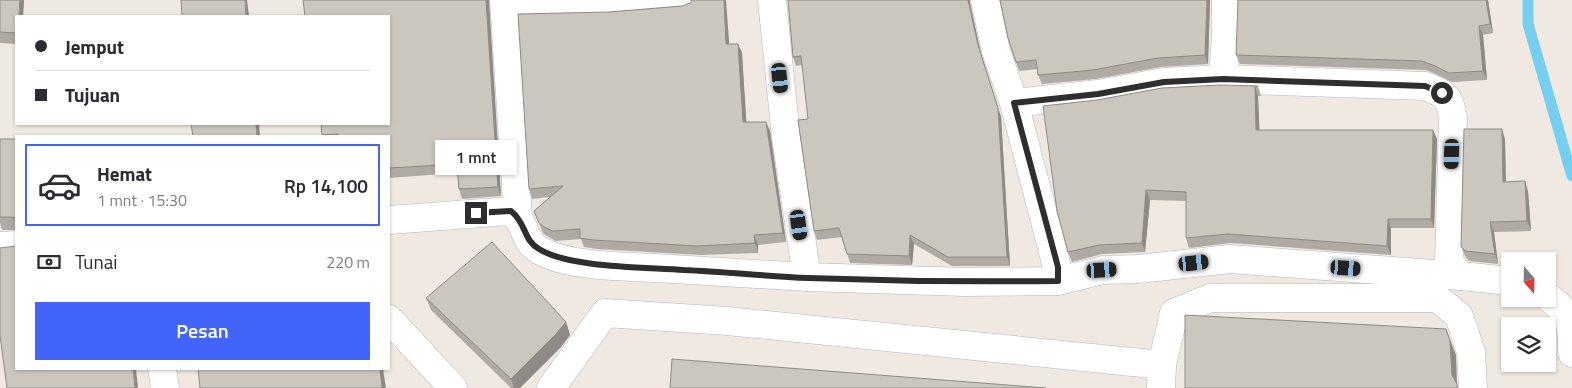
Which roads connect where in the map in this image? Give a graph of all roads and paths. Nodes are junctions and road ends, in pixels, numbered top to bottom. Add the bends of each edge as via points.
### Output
1 (684, 0) edge
2 (772, 0) edge
3 (985, 0) edge
4 (1226, 0) edge
5 (505, 4) edge
6 (1223, 79) junction
7 (1014, 103) junction
8 (518, 217) junction
9 (390, 220) edge
10 (15, 245) edge
11 (0, 246) edge
12 (1461, 276) junction
13 (806, 278) junction
14 (1501, 280) edge
15 (1058, 281) junction
16 (1556, 303) edge
17 (390, 320) edge
18 (1572, 353) edge
19 (162, 370) edge
20 (1162, 377) edge
21 (165, 388) edge
22 (453, 388) edge
23 (551, 388) edge
24 (1473, 388) edge

1 - 5 street via 612,6
2 - 13 street via 786,137
3 - 7 street via 996,51
4 - 6 street
5 - 8 street
6 - 7 street via 1164,82 1098,94
6 - 12 street via 1425,86 1442,93 1448,98 1453,118 1449,262
7 - 15 street via 1058,267
8 - 9 street via 511,211
8 - 13 street via 530,243 540,250 580,263
10 - 11 street
12 - 14 street
12 - 15 street via 1230,259 1102,270
13 - 15 street
16 - 18 street via 1572,326
17 - 22 street
19 - 21 street
20 - 23 street via 727,321 605,313
20 - 24 street via 1174,313 1210,298 1437,298 1459,316 1471,352

